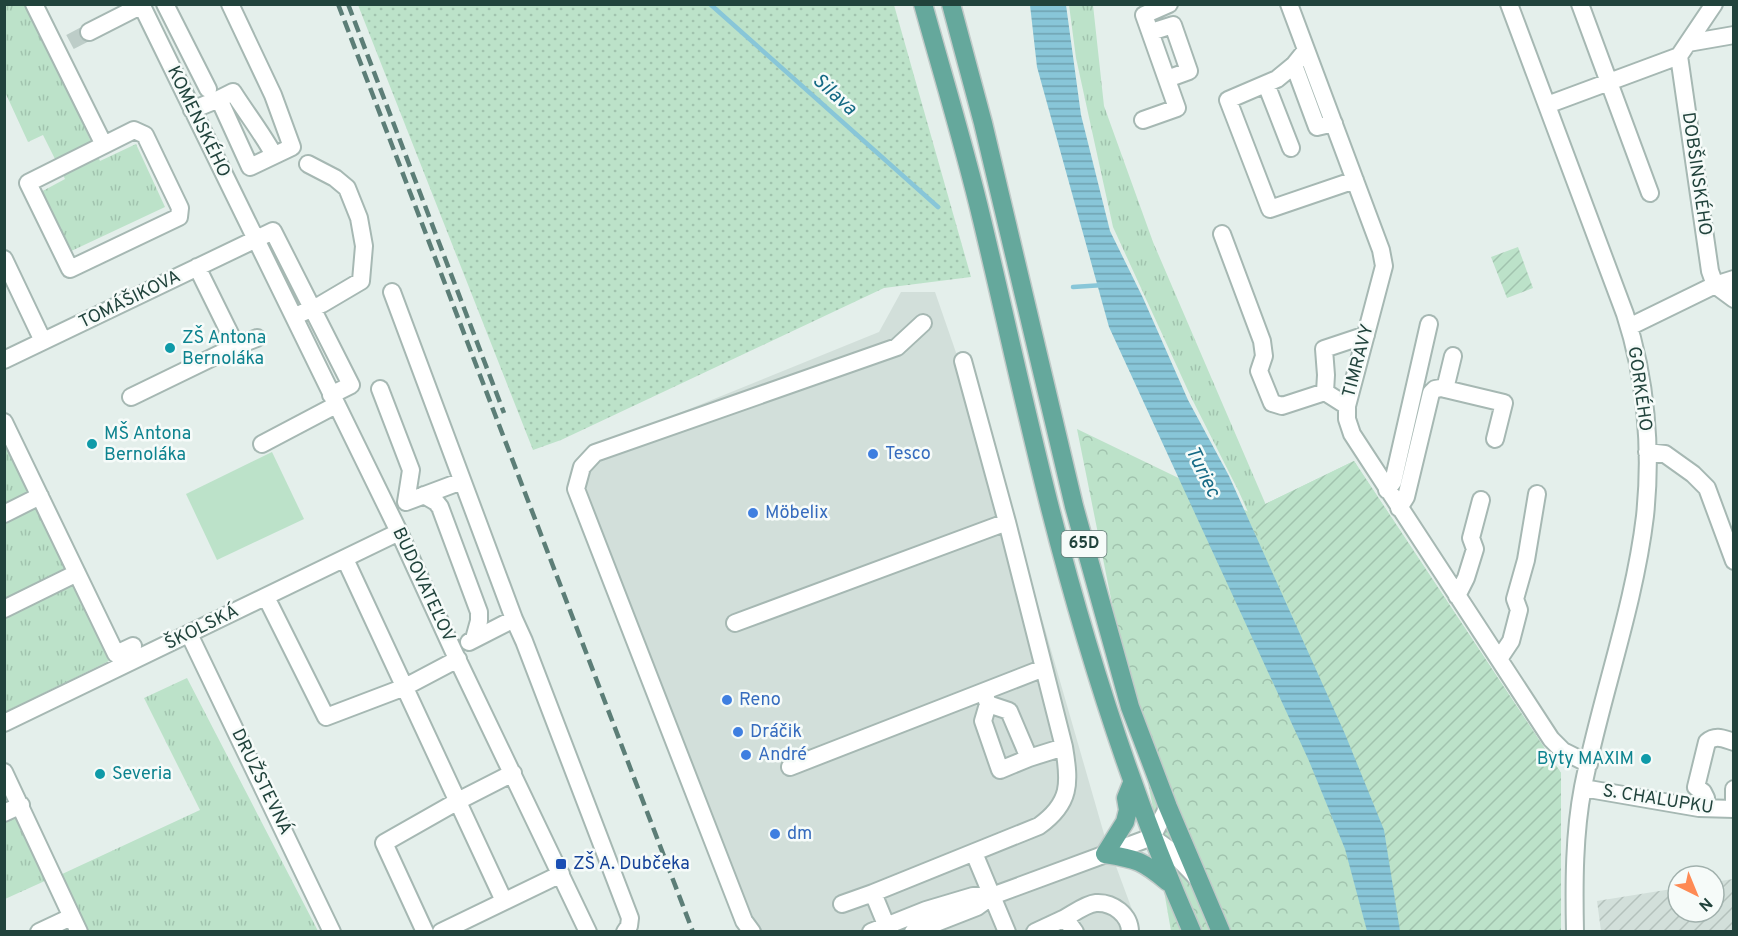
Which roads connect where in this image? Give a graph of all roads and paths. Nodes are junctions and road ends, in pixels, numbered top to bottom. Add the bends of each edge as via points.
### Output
1 (34, 4) edge
2 (165, 4) edge
3 (230, 4) edge
4 (923, 4) edge
5 (951, 4) edge
6 (1169, 4) edge
7 (1289, 4) edge
8 (1509, 4) edge
9 (1580, 4) edge
10 (1714, 4) edge
11 (141, 5) edge
12 (89, 32) tunnel mouth
13 (1151, 32) junction
14 (1734, 35) edge
15 (1684, 49) junction
16 (1306, 51) junction
17 (1293, 65) junction
18 (1167, 79) junction
19 (1608, 82) junction
20 (1266, 84) junction
21 (214, 94) junction
22 (1547, 105) junction
23 (192, 110) junction
24 (1143, 120) dead end
25 (1334, 123) junction
26 (104, 145) junction
27 (1291, 148) dead end
28 (274, 155) junction
29 (308, 164) dead end
30 (1355, 180) junction
31 (1650, 193) dead end
32 (1222, 234) dead end
33 (255, 240) junction
34 (4, 259) edge
35 (197, 267) junction
36 (1734, 279) edge
37 (1715, 285) junction
38 (392, 292) dead end
39 (1734, 298) edge
40 (312, 308) junction
41 (293, 317) junction
42 (923, 323) dead end
43 (1429, 324) dead end
44 (1629, 327) junction
45 (1366, 334) junction
46 (257, 338) dead end
47 (43, 341) junction
48 (236, 346) junction
49 (1453, 356) dead end
50 (4, 360) edge
51 (963, 361) dead end
52 (380, 389) dead end
53 (1445, 389) junction
54 (1325, 392) junction
55 (131, 397) dead end
56 (334, 400) junction
57 (1347, 406) junction
58 (4, 422) edge
59 (1495, 439) dead end
60 (262, 444) dead end
61 (1647, 452) junction
62 (462, 481) junction
63 (1387, 490) junction
64 (1537, 494) dead end
65 (424, 495) junction
66 (40, 496) junction
67 (1481, 500) dead end
68 (406, 502) junction
69 (1399, 508) junction
70 (389, 511) junction
71 (4, 514) edge
72 (1007, 522) junction
73 (399, 532) junction
74 (345, 559) junction
75 (1734, 561) edge
76 (77, 573) junction
77 (1457, 596) junction
78 (266, 597) junction
79 (4, 609) edge
80 (514, 619) junction
81 (735, 623) dead end
82 (189, 634) junction
83 (474, 639) junction
84 (133, 646) dead end
85 (455, 655) junction
86 (1499, 659) junction
87 (1044, 668) junction
88 (405, 687) junction
89 (986, 698) junction
90 (4, 723) edge
91 (1734, 742) edge
92 (1064, 747) junction
93 (1020, 762) junction
94 (1588, 764) junction
95 (790, 767) dead end
96 (4, 772) edge
97 (513, 773) junction
98 (1132, 781) junction
99 (1583, 788) junction
100 (1734, 789) edge
101 (458, 801) junction
102 (1734, 801) edge
103 (21, 805) junction
104 (1168, 807) junction
105 (1704, 808) junction
106 (1734, 809) edge
107 (4, 813) edge
108 (1152, 837) junction
109 (974, 853) junction
110 (1105, 854) junction
111 (561, 874) junction
112 (1199, 880) junction
113 (1172, 885) junction
114 (873, 893) junction
115 (992, 896) junction
116 (504, 902) junction
117 (842, 904) dead end
118 (75, 924) edge
119 (1070, 925) edge
120 (882, 930) edge
121 (39, 932) edge
122 (332, 932) edge
123 (425, 932) edge
124 (441, 932) edge
125 (588, 932) edge
126 (624, 932) edge
127 (752, 932) edge
128 (913, 932) edge
129 (1007, 932) edge
130 (1035, 932) edge
131 (1130, 932) edge
132 (1192, 932) edge
133 (1221, 932) edge
134 (1575, 932) edge

1 - 26 street via 63,45
2 - 21 street
3 - 28 street via 273,95 292,147
4 - 98 main road, 65D via 981,217 1056,530
5 - 104 main road, 65D via 1092,575 1130,707
6 - 13 street via 1144,15
7 - 16 street, TIMRAVY
8 - 22 street, GORKÉHO
9 - 19 street
10 - 15 street
11 - 12 street
11 - 23 street, KOMENSKÉHO
13 - 18 street
13 - 18 street via 1173,25 1189,71
14 - 15 street
15 - 19 street
15 - 37 street, DOBŠINSKÉHO via 1710,271
16 - 17 street
16 - 25 street, TIMRAVY
17 - 20 street via 1277,80
17 - 25 street via 1317,127
18 - 24 street via 1177,108
19 - 22 street
19 - 31 street
20 - 27 street
20 - 30 street via 1228,100 1270,209
21 - 23 street
21 - 28 street via 233,93
21 - 28 street via 250,167
22 - 44 street, GORKÉHO
23 - 33 street, KOMENSKÉHO
25 - 30 street, TIMRAVY
26 - 26 street via 134,130 145,135 180,208 179,217 70,269 28,183
29 - 40 street via 347,188 359,218 364,246 361,281
30 - 45 street, TIMRAVY via 1384,266
32 - 54 street via 1263,341 1264,356 1259,370 1272,403 1282,406
33 - 35 street, TOMÁŠIKOVA
33 - 40 street via 273,231
33 - 41 street, BUDOVATEĽOV
34 - 47 street
35 - 47 street, TOMÁŠIKOVA
35 - 48 street
36 - 37 street
37 - 39 street
37 - 44 street
38 - 62 street
40 - 41 street
40 - 56 street via 351,385
41 - 56 street, BUDOVATEĽOV
42 - 127 street via 897,347 595,453 582,467 576,489 744,921
43 - 63 street via 1393,482
44 - 61 street, GORKÉHO via 1642,391
45 - 54 street via 1324,349
45 - 57 street, TIMRAVY
46 - 48 street
47 - 50 street, TOMÁŠIKOVA
48 - 55 street
49 - 53 street
51 - 72 street
52 - 68 street via 411,470
53 - 59 street via 1504,403
53 - 69 street via 1431,393 1406,497
54 - 57 street
56 - 60 street
56 - 70 street, BUDOVATEĽOV
57 - 63 street, TIMRAVY via 1352,434
58 - 66 street
61 - 75 street via 1665,454 1707,488
61 - 94 street, GORKÉHO via 1644,517 1634,580
62 - 65 street
62 - 80 street
63 - 69 street, TIMRAVY
64 - 86 street via 1515,599 1519,610 1511,641
65 - 68 street
65 - 83 street via 440,507 479,612
66 - 71 street
66 - 76 street
67 - 77 street via 1471,538 1475,549
68 - 70 street
69 - 77 street, TIMRAVY
70 - 73 street, BUDOVATEĽOV
72 - 81 street
72 - 87 street
73 - 74 street, ŠKOLSKÁ
73 - 85 street, BUDOVATEĽOV
74 - 78 street, ŠKOLSKÁ
74 - 88 street
76 - 79 street
76 - 84 street via 116,654
77 - 86 street, TIMRAVY
78 - 82 street, ŠKOLSKÁ
78 - 88 street via 326,717
80 - 83 street
80 - 126 street via 630,918
82 - 90 street, ŠKOLSKÁ
82 - 122 street, DRUŽSTEVNÁ
83 - 85 street
85 - 88 street
85 - 97 street, BUDOVATEĽOV
86 - 94 street, TIMRAVY via 1551,739 1563,752
87 - 89 street
87 - 92 street
88 - 101 street
89 - 93 street via 1009,711
89 - 93 street via 983,721 1000,770
89 - 95 street
91 - 105 street via 1720,737 1707,742 1696,787 1706,798
92 - 93 street
92 - 109 street via 1069,774 1066,794 1057,811 1039,826
94 - 99 street, GORKÉHO
96 - 103 street
97 - 101 street
97 - 111 street, BUDOVATEĽOV
98 - 108 main road, 65D
98 - 110 main road via 1126,798 1125,822
99 - 105 street, S. CHALUPKU
99 - 134 street, GORKÉHO via 1574,864
100 - 102 street
101 - 116 street
101 - 123 street via 384,843
103 - 107 street
103 - 118 street
104 - 108 street
104 - 112 main road, 65D
105 - 106 street, S. CHALUPKU
108 - 110 street
108 - 112 street
108 - 113 main road, 65D
109 - 114 street
109 - 115 street
110 - 113 main road via 1136,859
110 - 115 street
111 - 116 street
111 - 125 street, BUDOVATEĽOV
112 - 133 main road, 65D
113 - 132 main road, 65D
114 - 117 street
114 - 120 street
115 - 120 street via 973,896
115 - 128 street via 977,907
115 - 129 street
116 - 124 street
118 - 121 street
119 - 130 street
119 - 131 street via 1089,905 1107,904 1126,916

